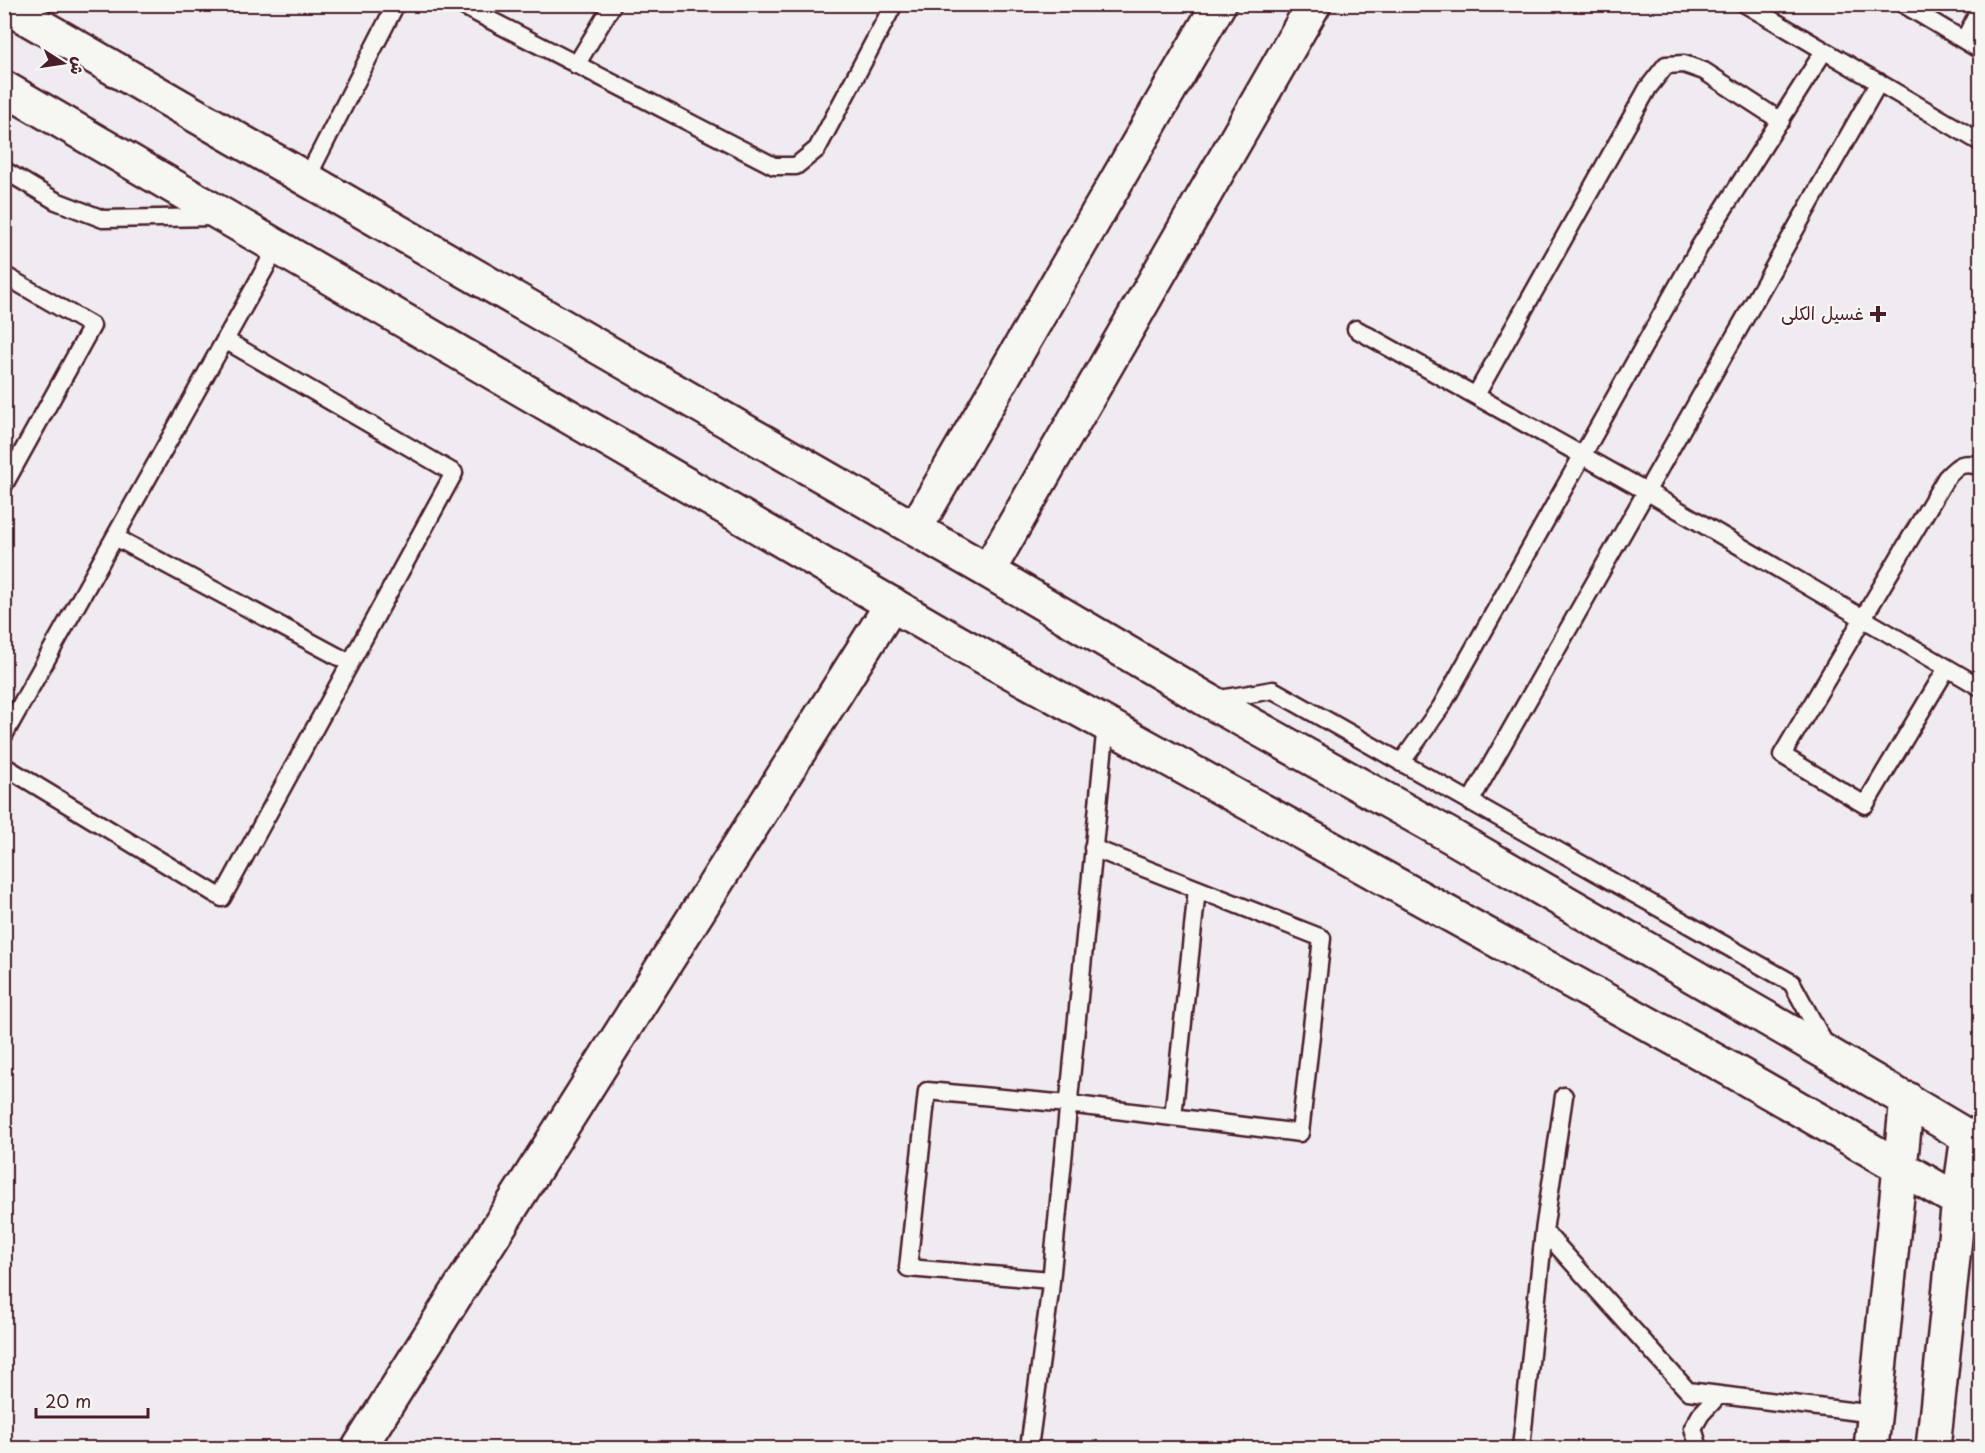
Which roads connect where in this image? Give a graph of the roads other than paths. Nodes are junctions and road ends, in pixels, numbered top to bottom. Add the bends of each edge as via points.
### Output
1 (4, 4) edge
2 (396, 4) edge
3 (459, 4) edge
4 (613, 4) edge
5 (894, 4) edge
6 (1219, 4) edge
7 (1314, 4) edge
8 (1745, 4) edge
9 (1903, 4) edge
10 (1980, 9) edge
11 (1964, 40) junction
12 (1980, 50) edge
13 (1824, 51) junction
14 (576, 65) junction
15 (1879, 82) junction
16 (4, 88) edge
17 (1781, 121) junction
18 (1980, 142) edge
19 (4, 170) edge
20 (307, 178) junction
21 (225, 216) junction
22 (277, 247) junction
23 (4, 275) edge
24 (1356, 329) dead end
25 (225, 340) junction
26 (1476, 395) junction
27 (1583, 455) junction
28 (1980, 466) edge
29 (4, 485) edge
30 (1646, 491) junction
31 (915, 529) junction
32 (115, 537) junction
33 (988, 571) junction
34 (892, 604) junction
35 (1862, 618) junction
36 (350, 663) junction
37 (1947, 668) junction
38 (1978, 681) edge
39 (1209, 701) junction
40 (1106, 724) junction
41 (4, 735) edge
42 (1401, 763) junction
43 (4, 766) edge
44 (1470, 802) junction
45 (1094, 848) junction
46 (1197, 889) junction
47 (1830, 1055) junction
48 (1564, 1096) dead end
49 (1908, 1100) junction
50 (1068, 1104) junction
51 (1173, 1117) junction
52 (1974, 1140) edge
53 (1900, 1166) junction
54 (1970, 1206) edge
55 (1544, 1231) junction
56 (1051, 1280) junction
57 (1719, 1395) junction
58 (1874, 1414) junction
59 (359, 1449) edge
60 (1029, 1449) edge
61 (1521, 1449) edge
62 (1699, 1449) edge
63 (1871, 1449) edge
64 (1933, 1449) edge

1 - 20 street
2 - 20 lane
3 - 14 lane
4 - 14 lane
5 - 14 lane via 817,149 796,166 774,166
6 - 31 street
7 - 33 street
8 - 13 lane
9 - 11 lane
10 - 11 lane
11 - 12 lane
13 - 15 lane
13 - 17 lane
15 - 18 lane
15 - 30 lane
16 - 21 street
17 - 26 lane via 1704,71 1684,64 1666,65 1648,88
17 - 27 lane via 1700,246
19 - 21 lane via 56,201 103,219
20 - 31 street
21 - 22 street
22 - 25 lane
22 - 34 street
23 - 29 lane via 92,326
24 - 26 lane
25 - 32 lane
25 - 36 lane via 454,473
26 - 27 lane
27 - 30 lane
27 - 42 lane via 1441,707
28 - 35 lane via 1957,466 1946,478
30 - 35 lane
30 - 44 lane
31 - 33 street
32 - 36 lane
32 - 41 lane
33 - 39 street
34 - 40 street
34 - 59 street
35 - 37 lane
35 - 37 lane via 1782,755 1865,805
36 - 43 lane via 222,898
37 - 38 lane
39 - 42 lane via 1273,690
39 - 47 street
40 - 45 lane
40 - 53 street
42 - 44 lane
44 - 47 lane via 1792,983
45 - 46 lane
45 - 50 lane
46 - 51 lane
46 - 51 lane via 1322,938 1300,1133
47 - 49 street
48 - 55 lane
49 - 52 street
49 - 53 street
50 - 51 lane
50 - 56 lane
50 - 56 lane via 927,1091 908,1268
52 - 54 street
53 - 54 street
53 - 58 street
54 - 64 street
55 - 57 lane via 1688,1391
55 - 61 lane
56 - 60 lane
57 - 58 lane
57 - 62 lane via 1693,1428
58 - 63 street

